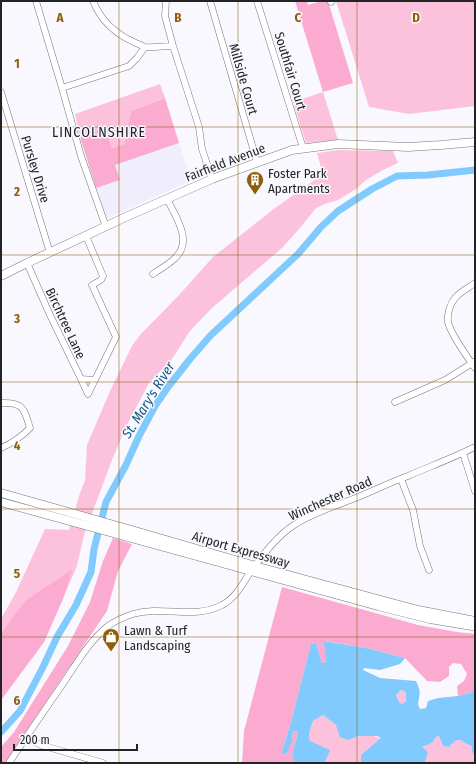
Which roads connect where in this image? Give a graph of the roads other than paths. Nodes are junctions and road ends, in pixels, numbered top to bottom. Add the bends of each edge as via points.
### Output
1 (36, 1) edge
2 (93, 1) edge
3 (166, 1) edge
4 (209, 1) edge
5 (214, 1) edge
6 (257, 1) edge
7 (145, 46) junction
8 (173, 46) junction
9 (62, 88) junction
10 (1, 92) edge
11 (475, 142) edge
12 (303, 148) junction
13 (257, 162) junction
14 (212, 179) junction
15 (167, 198) junction
16 (106, 226) junction
17 (86, 236) junction
18 (50, 253) junction
19 (27, 263) junction
20 (153, 274) dead end
21 (1, 276) edge
22 (475, 283) edge
23 (474, 364) edge
24 (81, 379) junction
25 (94, 380) junction
26 (395, 402) dead end
27 (1, 404) edge
28 (475, 447) edge
29 (1, 448) edge
30 (463, 453) junction
31 (400, 479) junction
32 (475, 491) edge
33 (1, 493) edge
34 (1, 502) edge
35 (69, 516) junction
36 (253, 569) junction
37 (429, 570) dead end
38 (475, 621) edge
39 (475, 627) edge
40 (26, 737) junction
41 (9, 763) edge
42 (103, 763) edge

1 - 9 street
2 - 7 street via 95,8 118,34
3 - 8 street via 165,16
4 - 5 street
4 - 13 street, Millside Court
6 - 12 street, Southfair Court
7 - 8 street
7 - 9 street via 129,66
8 - 14 street via 199,127 202,149
9 - 16 street via 81,156
10 - 18 street, Pursley Drive
11 - 12 main road, Fairfield Avenue via 408,147 338,144
12 - 13 main road, Fairfield Avenue
13 - 14 main road, Fairfield Avenue
14 - 15 main road, Fairfield Avenue
15 - 16 main road, Fairfield Avenue
15 - 20 street via 182,230 183,244 174,259
16 - 17 main road, Fairfield Avenue
17 - 18 main road, Fairfield Avenue
17 - 25 street via 103,276 101,280 92,284 116,337
18 - 19 main road, Fairfield Avenue
19 - 21 main road, Fairfield Avenue
19 - 24 street, Birchtree Lane
22 - 23 street via 454,299 449,310 448,322
23 - 26 street
24 - 25 street, Birchtree Lane
24 - 25 street via 88,394
27 - 29 street via 17,404 22,407 30,428 18,439
28 - 30 street, Winchester Road
30 - 31 street, Winchester Road
30 - 32 street
31 - 36 street, Winchester Road via 296,524 272,544
31 - 37 street via 413,510 420,546
33 - 35 main road, Airport Expressway
34 - 35 main road, Airport Expressway
35 - 36 main road, Airport Expressway
36 - 38 main road, Airport Expressway via 418,610
36 - 39 main road, Airport Expressway via 430,620
36 - 40 street, Winchester Road via 238,592 214,609 203,612 133,614 108,626 83,653
40 - 41 street, Winchester Road
40 - 42 street via 41,745

